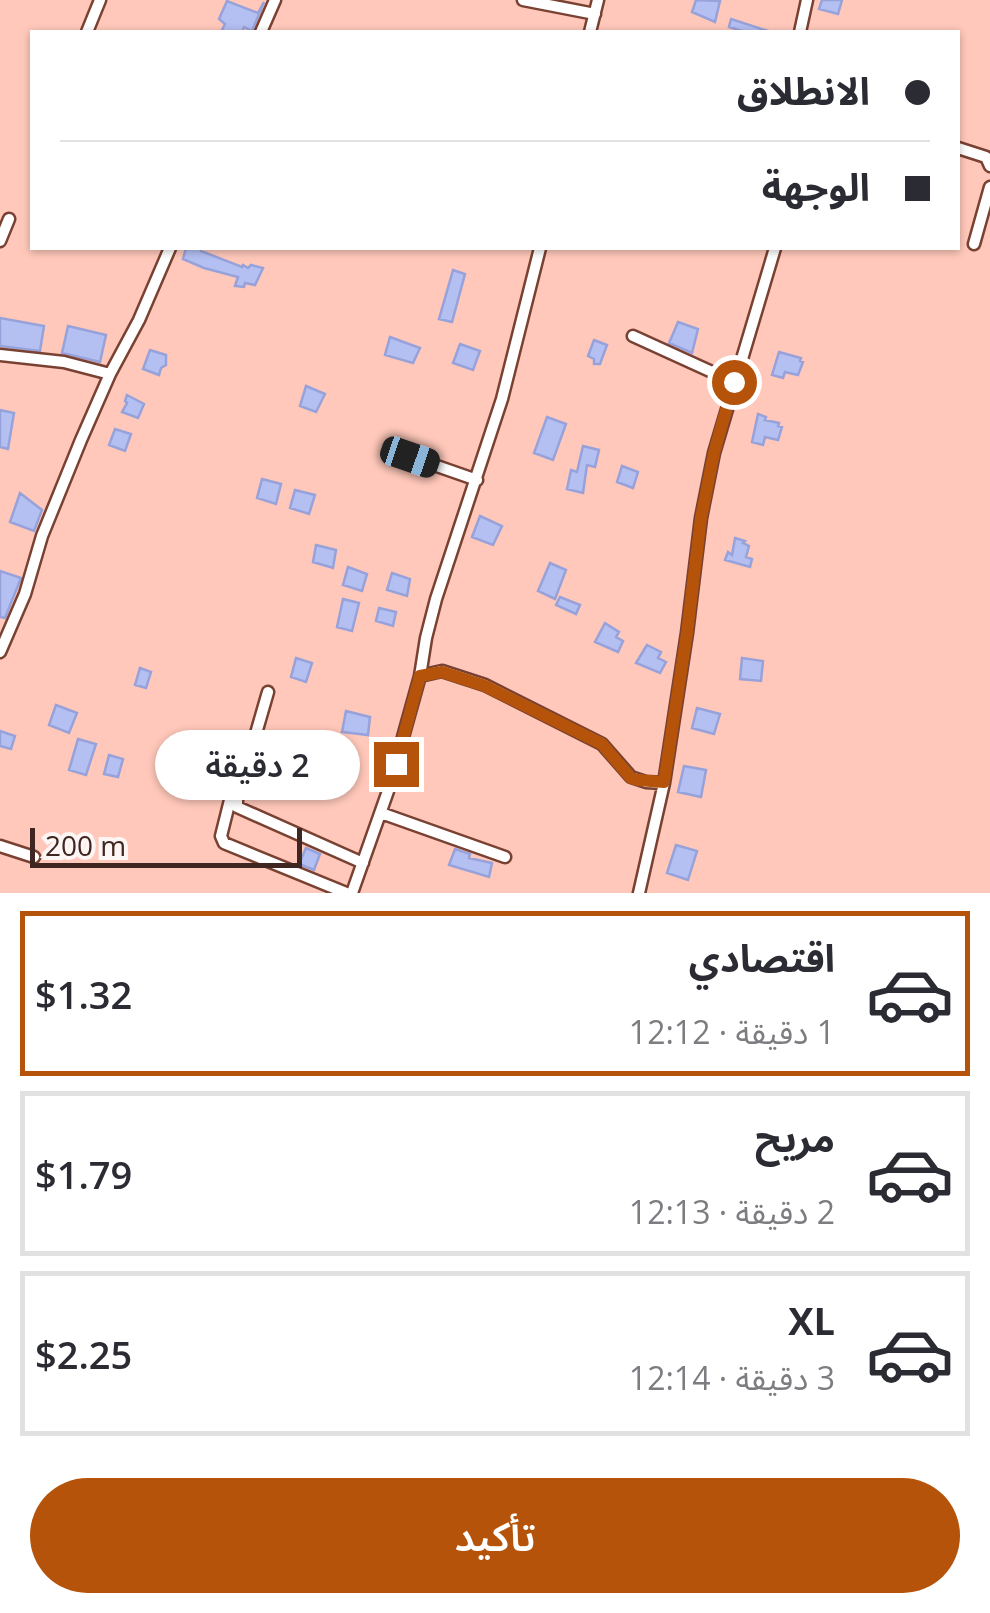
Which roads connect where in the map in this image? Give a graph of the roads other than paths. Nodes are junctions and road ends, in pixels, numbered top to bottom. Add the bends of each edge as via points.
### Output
1 (100, 0) edge
2 (275, 0) edge
3 (522, 0) edge
4 (598, 0) edge
5 (807, 0) edge
6 (595, 14) junction
7 (88, 30) edge
8 (262, 30) edge
9 (591, 30) edge
10 (800, 30) edge
11 (960, 149) edge
12 (989, 158) edge
13 (990, 187) edge
14 (10, 218) dead end
15 (0, 241) edge
16 (974, 244) dead end
17 (169, 250) edge
18 (539, 250) edge
19 (775, 250) edge
20 (633, 336) dead end
21 (0, 355) edge
22 (110, 374) junction
23 (734, 382) junction
24 (410, 457) dead end
25 (476, 480) junction
26 (0, 652) edge
27 (420, 676) junction
28 (268, 692) dead end
29 (245, 746) dead end
30 (664, 782) junction
31 (381, 813) junction
32 (0, 846) edge
33 (34, 857) dead end
34 (504, 857) dead end
35 (364, 862) junction
36 (349, 893) edge
37 (639, 893) edge

1 - 7 street
2 - 8 street
3 - 6 street
4 - 6 street
5 - 10 street
6 - 9 street
11 - 12 street
13 - 16 street
14 - 15 street
17 - 22 street
18 - 25 street
19 - 23 street
20 - 23 street
21 - 22 street
22 - 26 street
23 - 30 street via 701,518
24 - 25 street
25 - 27 street via 443,575
27 - 30 street via 442,672 485,686 602,744 631,778
27 - 31 street
28 - 35 street via 236,807
29 - 36 street via 224,843
30 - 37 street
31 - 34 street
31 - 35 street
32 - 33 street
35 - 36 street

